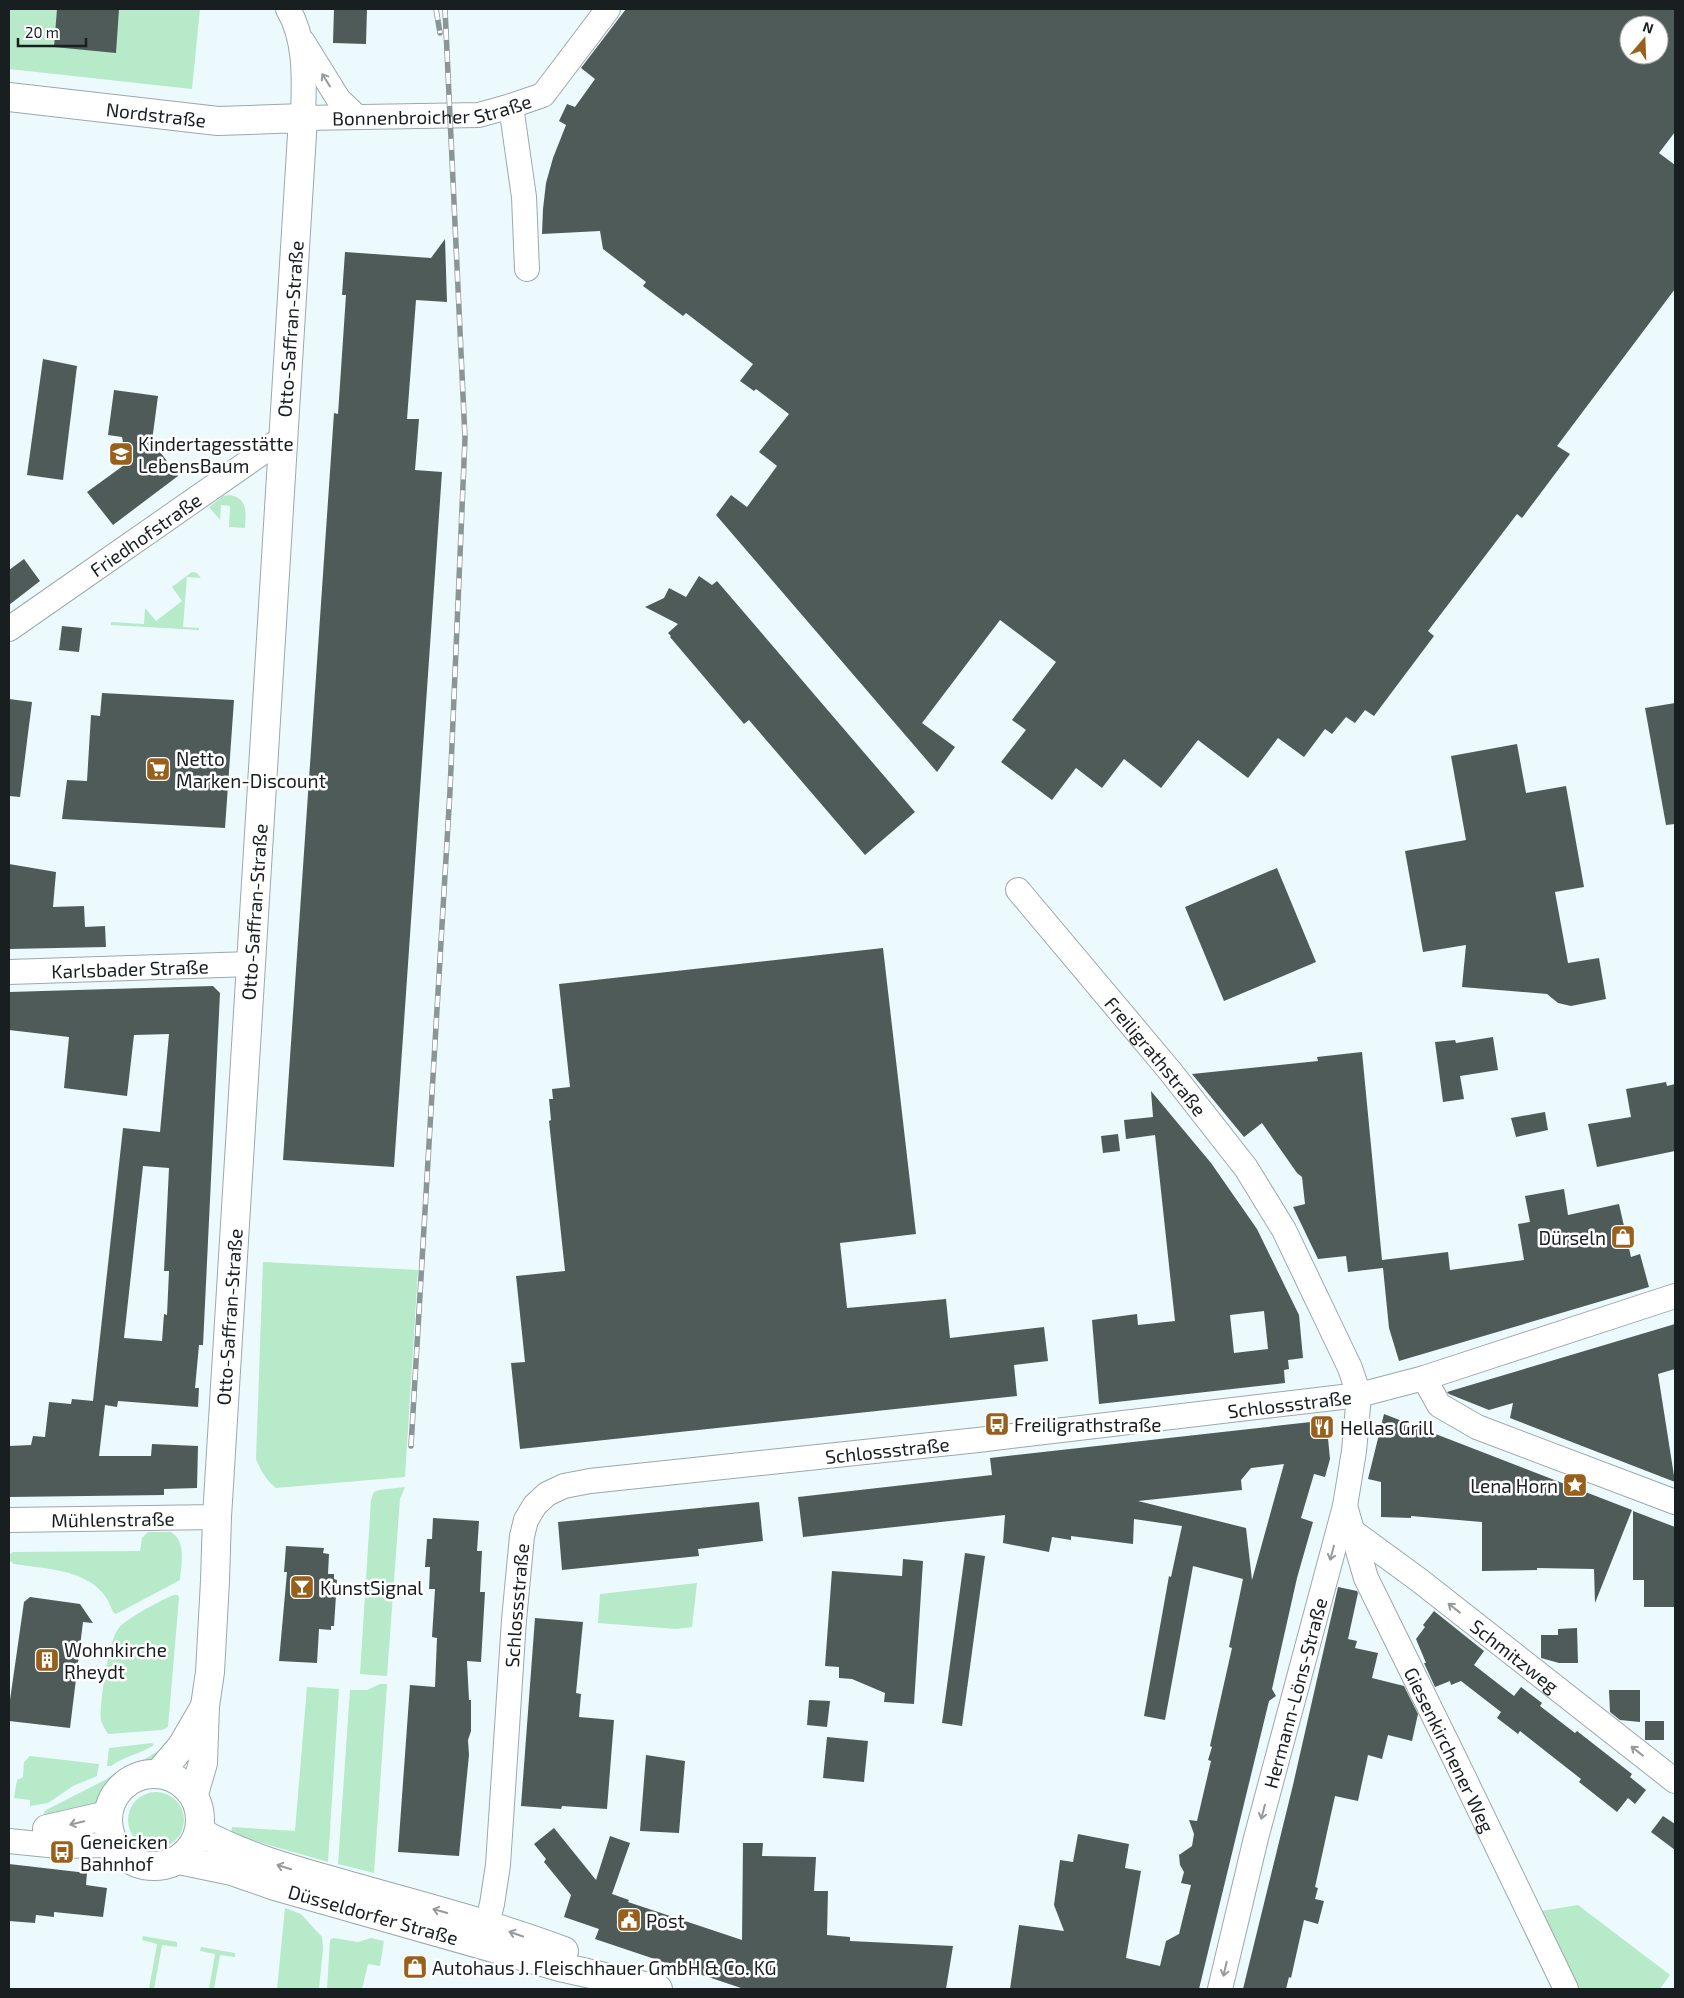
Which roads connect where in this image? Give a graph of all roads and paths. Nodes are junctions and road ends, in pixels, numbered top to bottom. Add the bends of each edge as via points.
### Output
1 (288, 9) edge
2 (608, 9) edge
3 (300, 37) junction
4 (9, 97) edge
5 (511, 106) junction
6 (357, 117) junction
7 (302, 118) junction
8 (527, 269) dead end
9 (283, 438) junction
10 (9, 630) edge
11 (1018, 890) dead end
12 (250, 964) junction
13 (9, 972) edge
14 (1675, 1296) edge
15 (1424, 1378) junction
16 (1359, 1395) junction
17 (1675, 1502) edge
18 (1345, 1506) junction
19 (216, 1517) junction
20 (9, 1520) edge
21 (1352, 1531) junction
22 (205, 1706) junction
23 (159, 1773) junction
24 (1675, 1781) edge
25 (194, 1794) junction
26 (108, 1815) junction
27 (9, 1828) edge
28 (47, 1829) joint
29 (200, 1832) junction
30 (9, 1841) edge
31 (114, 1845) junction
32 (179, 1860) junction
33 (484, 1934) junction
34 (658, 1989) edge
35 (666, 1989) edge
36 (1220, 1989) edge
37 (1566, 1989) edge

1 - 3 street
2 - 5 street, Bonnenbroicher Straße via 543,95
6 -> 3 street via 339,100
3 - 7 street via 304,91
4 - 7 main road, Nordstraße via 218,121
5 - 6 street, Bonnenbroicher Straße via 480,114
5 - 8 street via 524,197
6 - 7 street, Bonnenbroicher Straße
7 - 9 main road, Otto-Saffran-Straße
9 - 10 street, Friedhofstraße
9 - 12 main road, Otto-Saffran-Straße
11 - 16 street, Freiligrathstraße via 1170,1071 1246,1168 1284,1230 1350,1368
12 - 13 street, Karlsbader Straße
12 - 19 main road, Otto-Saffran-Straße
14 - 15 street, Schlossstraße
15 - 16 street, Schlossstraße
15 - 17 street via 1439,1405 1477,1427
16 - 18 street, Hermann-Löns-Straße
16 - 33 street, Schlossstraße via 590,1481 564,1486 547,1494 534,1505 522,1536 498,1865
18 - 21 street, Giesenkirchener Weg
18 -> 36 street, Hermann-Löns-Straße via 1256,1838
19 - 20 street, Mühlenstraße
19 - 22 main road, Otto-Saffran-Straße via 215,1590
24 -> 21 street, Schmitzweg
21 - 37 street, Giesenkirchener Weg via 1366,1578
22 - 23 main road, Otto-Saffran-Straße via 182,1746
22 - 25 main road, Otto-Saffran-Straße via 203,1763
23 - 25 main road via 177,1779
23 - 26 main road via 142,1774 125,1783 114,1796
25 - 29 main road via 201,1810
26 -> 28 main road
26 - 31 main road via 108,1829
27 - 28 street
29 - 32 main road via 192,1848
33 -> 29 main road, Düsseldorfer Straße via 278,1865 223,1845
30 - 31 street via 58,1846
31 - 32 main road via 134,1862 149,1866 164,1866
32 - 33 main road, Düsseldorfer Straße via 232,1871 275,1886
33 - 34 main road, Düsseldorfer Straße via 560,1967
35 -> 33 main road, Düsseldorfer Straße

